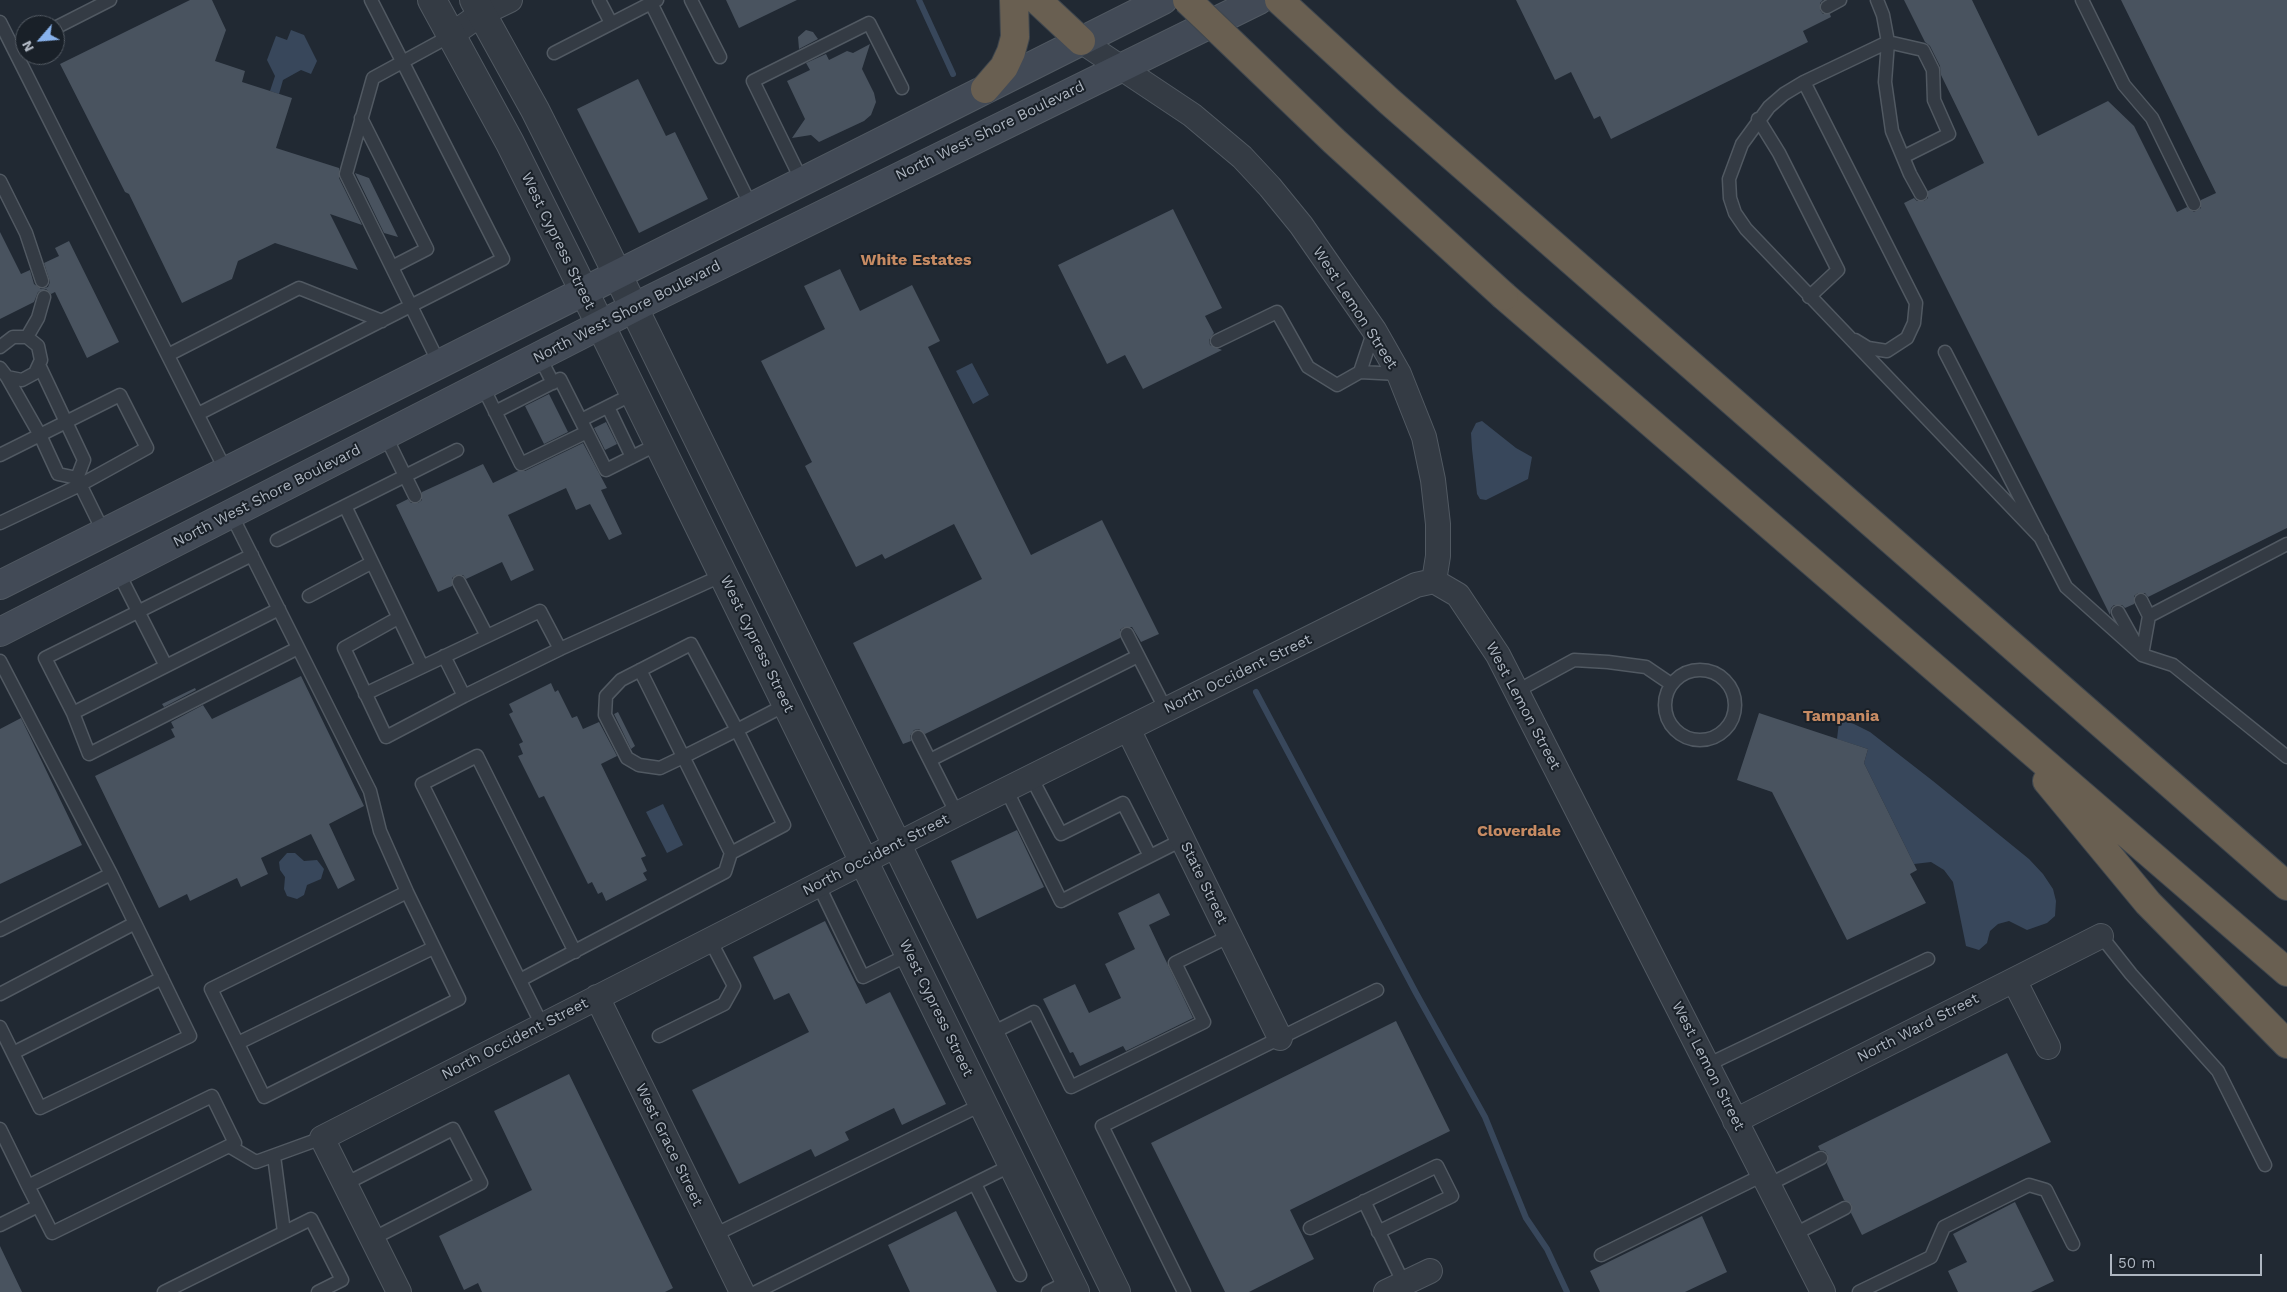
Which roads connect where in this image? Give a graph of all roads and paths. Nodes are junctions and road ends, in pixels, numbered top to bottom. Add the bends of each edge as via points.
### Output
1 (110, 0) edge
2 (371, 0) edge
3 (432, 0) edge
4 (510, 0) edge
5 (599, 0) edge
6 (691, 0) edge
7 (1014, 0) edge
8 (1037, 0) edge
9 (1163, 0) edge
10 (1187, 0) edge
11 (1259, 0) edge
12 (1280, 0) edge
13 (1840, 0) edge
14 (1876, 0) edge
15 (2082, 0) edge
16 (654, 2) edge
17 (478, 7) edge
18 (1826, 7) dead end
19 (0, 22) edge
20 (65, 23) edge
21 (611, 23) junction
22 (450, 36) junction
23 (15, 40) edge
24 (1080, 41) junction
25 (1888, 42) junction
26 (554, 53) dead end
27 (720, 57) dead end
28 (402, 62) junction
29 (29, 65) edge
30 (1119, 67) junction
31 (1804, 82) junction
32 (902, 88) dead end
33 (985, 89) junction
34 (361, 118) junction
35 (1758, 119) junction
36 (1903, 157) junction
37 (802, 180) junction
38 (0, 181) edge
39 (1921, 194) dead end
40 (2194, 204) dead end
41 (752, 206) junction
42 (392, 268) junction
43 (618, 275) junction
44 (42, 281) dead end
45 (583, 291) junction
46 (44, 297) dead end
47 (1809, 297) junction
48 (411, 306) junction
49 (634, 308) junction
50 (382, 321) junction
51 (600, 325) junction
52 (1374, 330) junction
53 (1843, 333) junction
54 (27, 337) junction
55 (1218, 341) dead end
56 (0, 348) edge
57 (1946, 352) dead end
58 (168, 355) junction
59 (540, 356) junction
60 (439, 363) junction
61 (40, 367) junction
62 (4, 372) edge
63 (1360, 372) junction
64 (1399, 374) junction
65 (553, 383) junction
66 (482, 385) junction
67 (633, 394) junction
68 (608, 407) junction
69 (495, 412) junction
70 (198, 414) junction
71 (581, 420) junction
72 (67, 422) junction
73 (587, 432) junction
74 (40, 435) junction
75 (385, 435) junction
76 (658, 444) junction
77 (457, 450) dead end
78 (0, 455) edge
79 (632, 456) junction
80 (226, 471) junction
81 (404, 476) junction
82 (79, 481) junction
83 (415, 496) dead end
84 (345, 506) junction
85 (231, 514) junction
86 (0, 523) edge
87 (104, 533) junction
88 (2042, 539) junction
89 (277, 540) dead end
90 (2287, 544) edge
91 (252, 555) junction
92 (756, 559) junction
93 (371, 563) junction
94 (118, 572) junction
95 (722, 575) junction
96 (1434, 581) junction
97 (459, 582) dead end
98 (0, 585) edge
99 (309, 596) dead end
100 (2141, 600) dead end
101 (279, 610) junction
102 (138, 612) junction
103 (2118, 612) dead end
104 (2149, 616) junction
105 (398, 618) junction
106 (0, 632) edge
107 (1127, 634) dead end
108 (487, 636) junction
109 (298, 648) junction
110 (560, 649) junction
111 (2142, 655) junction
112 (444, 656) junction
113 (1138, 656) junction
114 (0, 660) edge
115 (166, 666) junction
116 (422, 666) junction
117 (640, 670) junction
118 (4, 679) edge
119 (1672, 684) junction
120 (1517, 691) junction
121 (365, 694) junction
122 (464, 696) junction
123 (1972, 700) junction
124 (787, 704) junction
125 (1166, 710) junction
126 (73, 713) junction
127 (1128, 729) junction
128 (737, 730) junction
129 (918, 737) dead end
130 (683, 757) junction
131 (2287, 757) edge
132 (930, 760) junction
133 (1032, 777) junction
134 (1006, 789) junction
135 (957, 814) junction
136 (1182, 840) junction
137 (896, 845) junction
138 (731, 853) junction
139 (1150, 856) junction
140 (865, 861) junction
141 (111, 874) junction
142 (818, 884) junction
143 (2287, 886) edge
144 (407, 892) junction
145 (135, 923) junction
146 (0, 930) edge
147 (1230, 936) junction
148 (2101, 936) joint
149 (710, 940) junction
150 (433, 948) junction
151 (575, 952) junction
152 (910, 954) junction
153 (1928, 959) dead end
154 (2287, 972) edge
155 (162, 978) junction
156 (520, 980) junction
157 (2014, 980) junction
158 (1377, 990) dead end
159 (0, 994) edge
160 (597, 997) junction
161 (542, 1025) junction
162 (0, 1027) edge
163 (990, 1034) junction
164 (659, 1036) dead end
165 (1280, 1038) junction
166 (238, 1043) junction
167 (2287, 1044) edge
168 (2048, 1047) dead end
169 (13, 1053) junction
170 (1707, 1065) junction
171 (983, 1104) junction
172 (1735, 1121) junction
173 (0, 1130) edge
174 (322, 1138) junction
175 (229, 1146) junction
176 (274, 1156) junction
177 (1821, 1158) dead end
178 (1012, 1165) junction
179 (2265, 1165) dead end
180 (1765, 1180) junction
181 (345, 1184) junction
182 (974, 1184) junction
183 (28, 1186) junction
184 (1364, 1201) junction
185 (38, 1206) junction
186 (1846, 1208) dead end
187 (0, 1226) edge
188 (1310, 1228) dead end
189 (284, 1232) junction
190 (1378, 1232) junction
191 (714, 1235) junction
192 (1794, 1235) junction
193 (372, 1239) junction
194 (2074, 1244) dead end
195 (1601, 1255) dead end
196 (1430, 1270) dead end
197 (1020, 1275) dead end
198 (1064, 1288) edge
199 (1395, 1288) edge
200 (164, 1292) edge
201 (318, 1292) edge
202 (398, 1292) edge
203 (742, 1292) edge
204 (756, 1292) edge
205 (1116, 1292) edge
206 (1184, 1292) edge
207 (1822, 1292) edge
208 (1859, 1292) edge

1 - 20 lane
2 - 28 lane
3 - 22 street, West Cypress Street
4 - 17 street
5 - 21 lane
6 - 27 lane
7 - 33 highway via 1015,37 1011,52
8 - 24 highway
9 - 24 main road
10 - 123 highway, bridge via 1504,296
11 - 30 main road, North West Shore Boulevard
12 - 143 highway via 1316,36
13 - 18 lane
14 - 25 lane via 1883,15
15 - 40 lane via 2124,84 2152,118
16 - 21 lane
16 - 41 lane
17 - 22 street
17 - 43 street via 535,110
19 - 23 lane
21 - 26 lane
22 - 28 lane
22 - 45 street, West Cypress Street via 510,143
24 - 30 street, West Lemon Street
24 - 33 main road
25 - 31 lane
25 - 36 lane via 1885,82 1892,131
25 - 36 lane via 1923,50 1933,70 1934,100 1949,134
28 - 34 lane via 374,78
28 - 48 lane via 503,259
29 - 58 lane
30 - 49 main road, North West Shore Boulevard
30 - 52 street, West Lemon Street via 1192,115 1242,157 1301,225
31 - 35 lane via 1784,94
31 - 53 lane via 1916,304 1914,323 1907,338 1887,351 1868,348
32 - 37 lane via 869,23 753,81
33 - 37 main road
34 - 42 lane via 346,174
34 - 42 lane via 427,249
35 - 47 lane via 1779,153 1838,270
35 - 47 lane via 1733,164 1729,179 1730,198 1746,229
36 - 39 lane
37 - 41 main road
38 - 44 lane via 26,233
41 - 43 main road
42 - 48 lane
43 - 45 main road
43 - 49 street
45 - 51 street, West Cypress Street
45 - 60 main road
46 - 54 lane via 38,318
47 - 53 lane
48 - 50 lane
48 - 60 lane
49 - 51 main road, North West Shore Boulevard
49 - 92 street
50 - 58 lane via 299,288
50 - 70 lane
51 - 59 main road, North West Shore Boulevard
51 - 67 street, West Cypress Street
52 - 63 lane
52 - 64 street, West Lemon Street
53 - 88 lane
54 - 56 lane via 13,337
54 - 61 lane via 38,346
55 - 63 lane via 1277,312 1308,367 1337,385
57 - 88 lane
58 - 70 lane
59 - 65 lane
59 - 66 main road, North West Shore Boulevard
60 - 80 main road
61 - 62 lane via 22,380
61 - 72 lane
62 - 74 lane
63 - 64 lane
64 - 96 street, West Lemon Street via 1424,437 1433,480 1438,524
65 - 69 lane
65 - 71 lane via 560,379
66 - 69 lane
66 - 75 main road, North West Shore Boulevard
67 - 68 lane
67 - 76 street, West Cypress Street
68 - 71 lane
68 - 79 lane
69 - 73 lane via 521,464
70 - 80 lane
71 - 73 lane
72 - 74 lane
72 - 82 lane via 84,460
72 - 82 lane via 120,395 147,448
73 - 79 lane via 606,470
74 - 78 lane
74 - 82 lane via 58,474
75 - 81 lane
75 - 85 main road, North West Shore Boulevard
76 - 79 lane
76 - 95 street, West Cypress Street
77 - 81 lane
80 - 87 main road
81 - 83 lane
81 - 84 lane
82 - 86 lane
82 - 87 lane
84 - 89 lane
84 - 93 lane
85 - 91 lane
85 - 94 main road, North West Shore Boulevard
87 - 94 main road
87 - 98 main road
88 - 111 lane via 2066,588
90 - 104 lane
91 - 101 lane
91 - 102 lane
92 - 95 street
92 - 137 street
93 - 99 lane
93 - 105 lane
94 - 102 lane
94 - 106 main road, North West Shore Boulevard
95 - 110 lane
95 - 124 street, West Cypress Street
96 - 120 street, West Lemon Street via 1458,595 1498,655
96 - 125 street, North Occident Street via 1416,585
97 - 108 lane
100 - 104 lane
101 - 109 lane
101 - 115 lane
102 - 115 lane
102 - 126 lane via 46,658
103 - 111 lane
104 - 111 lane
105 - 116 lane
105 - 121 lane via 344,648
107 - 113 lane
108 - 110 lane via 540,611
108 - 112 lane
109 - 126 lane via 89,754
109 - 144 lane via 370,791 380,831
110 - 122 lane
111 - 131 lane via 2173,665
112 - 116 lane
112 - 122 lane
113 - 125 lane
113 - 132 lane
114 - 118 lane
115 - 126 lane
116 - 121 lane
117 - 128 lane via 691,644
117 - 130 lane
117 - 130 lane via 621,680 606,696 605,715 628,758 639,765 660,768
118 - 141 lane
119 - 119 lane via 1665,700 1667,718 1682,736 1706,740 1717,736 1733,719 1734,696 1722,678 1712,672 1695,670 1679,676
119 - 120 lane via 1646,667 1574,660
120 - 170 street, West Lemon Street
121 - 122 lane via 386,737
123 - 154 highway
123 - 167 highway via 2039,771 2148,903
124 - 128 lane
124 - 140 street, West Cypress Street
125 - 127 street, North Occident Street
127 - 133 street, North Occident Street
127 - 136 street, State Street
128 - 130 lane
128 - 138 lane via 784,825
129 - 132 lane
130 - 138 lane
132 - 135 lane
133 - 134 street, North Occident Street
133 - 139 lane via 1061,834 1123,803
134 - 135 street, North Occident Street
134 - 139 lane via 1061,901
135 - 137 street, North Occident Street
136 - 139 lane
136 - 147 street, State Street
137 - 140 street, North Occident Street
137 - 163 street
138 - 151 lane via 725,872
140 - 142 street, North Occident Street
140 - 152 street, West Cypress Street
141 - 145 lane
141 - 146 lane
142 - 149 street, North Occident Street
142 - 152 lane via 863,977
144 - 150 lane
144 - 166 lane via 211,989
145 - 155 lane
145 - 159 lane
147 - 163 lane via 1175,963 1204,1022 1071,1088 1034,1012
147 - 165 street, State Street
148 - 157 street, North Ward Street
148 - 179 lane via 2130,974 2218,1071
149 - 160 street, North Occident Street
149 - 164 lane via 734,986 724,1004
150 - 166 lane
150 - 166 lane via 458,999 264,1097
151 - 156 lane
151 - 156 lane via 477,756 422,784
152 - 171 street, West Cypress Street
153 - 170 lane
155 - 169 lane
155 - 169 lane via 190,1036 40,1108
156 - 161 lane
157 - 168 street
157 - 172 street, North Ward Street
158 - 165 lane
160 - 161 street, North Occident Street
160 - 191 street, West Grace Street
161 - 174 street, North Occident Street
162 - 169 lane
163 - 205 street
165 - 206 lane via 1102,1126
170 - 172 street, West Lemon Street
171 - 178 street, West Cypress Street
171 - 191 lane
172 - 180 street, West Lemon Street
173 - 183 lane
174 - 176 lane
174 - 181 street
175 - 176 lane via 256,1162
175 - 183 lane via 235,1143 212,1096
175 - 185 lane via 52,1233
176 - 189 lane
177 - 180 lane
178 - 182 lane
178 - 198 street, West Cypress Street
180 - 192 street, West Lemon Street
180 - 195 lane
181 - 193 street
181 - 193 lane via 453,1129 481,1184
182 - 197 lane
182 - 204 lane
183 - 185 lane
184 - 188 lane
184 - 190 lane
184 - 190 lane via 1437,1166 1452,1196
185 - 187 lane
186 - 192 lane
189 - 200 lane
189 - 201 lane via 311,1219 342,1280
190 - 199 lane
191 - 203 street, West Grace Street
192 - 207 street, West Lemon Street
193 - 202 street
194 - 208 lane via 2046,1190 2030,1185 1944,1227 1931,1257
196 - 199 street

